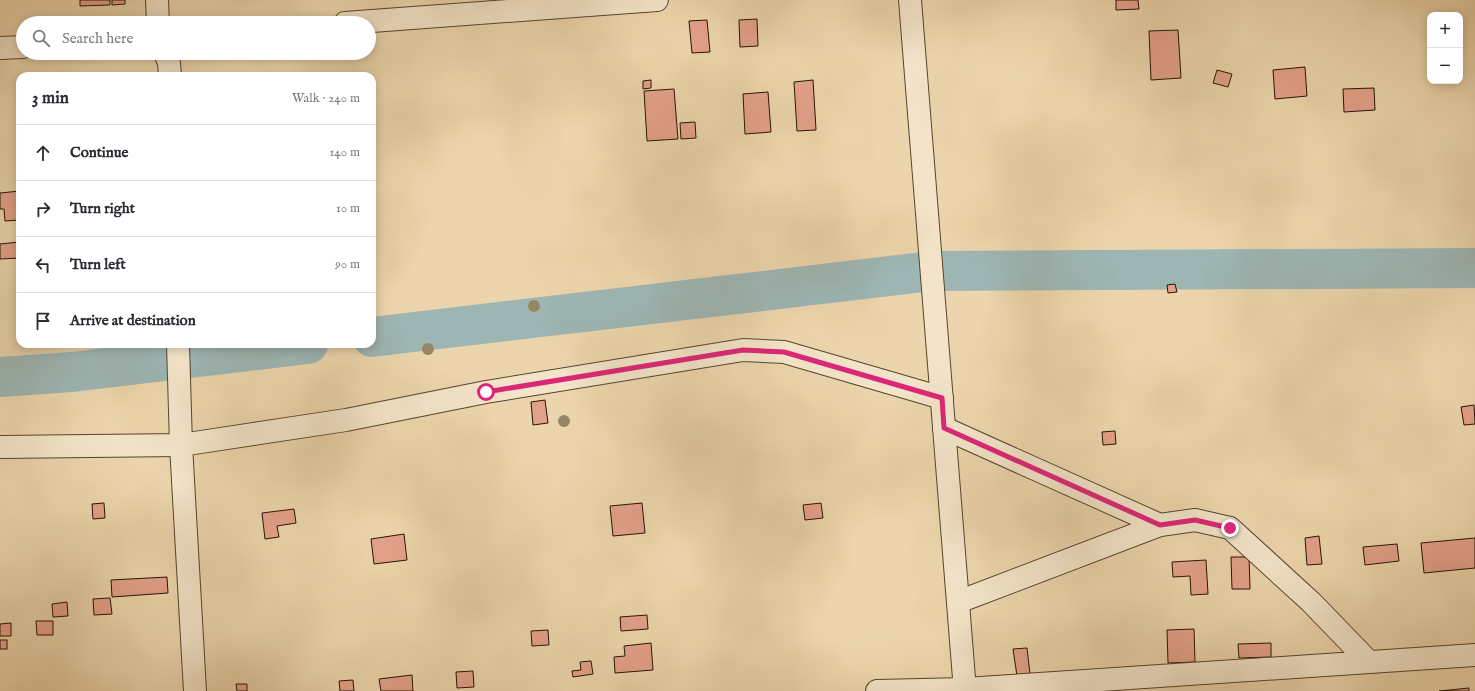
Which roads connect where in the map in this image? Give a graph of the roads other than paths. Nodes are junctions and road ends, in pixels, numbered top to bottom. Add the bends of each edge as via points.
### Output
1 (157, 0) edge
2 (657, 0) edge
3 (910, 0) edge
4 (611, 2) edge
5 (158, 16) edge
6 (376, 21) edge
7 (16, 47) edge
8 (0, 48) edge
9 (168, 60) edge
10 (170, 72) edge
11 (178, 348) edge
12 (942, 398) junction
13 (944, 428) junction
14 (181, 445) junction
15 (0, 447) edge
16 (1160, 525) junction
17 (958, 602) junction
18 (1475, 655) edge
19 (1370, 662) junction
20 (1117, 685) edge
21 (965, 690) edge
22 (195, 691) edge
23 (877, 691) edge

1 - 5 street
2 - 4 street
3 - 12 street
4 - 6 street
7 - 8 street
9 - 10 street
11 - 14 street
12 - 13 street
12 - 14 street via 784,352 743,350 486,392 346,420
13 - 16 street
13 - 17 street
14 - 15 street
14 - 22 street
16 - 17 street
16 - 19 street via 1195,520 1230,528 1311,602
17 - 21 street
18 - 19 street
19 - 20 street
20 - 21 street
21 - 23 street

